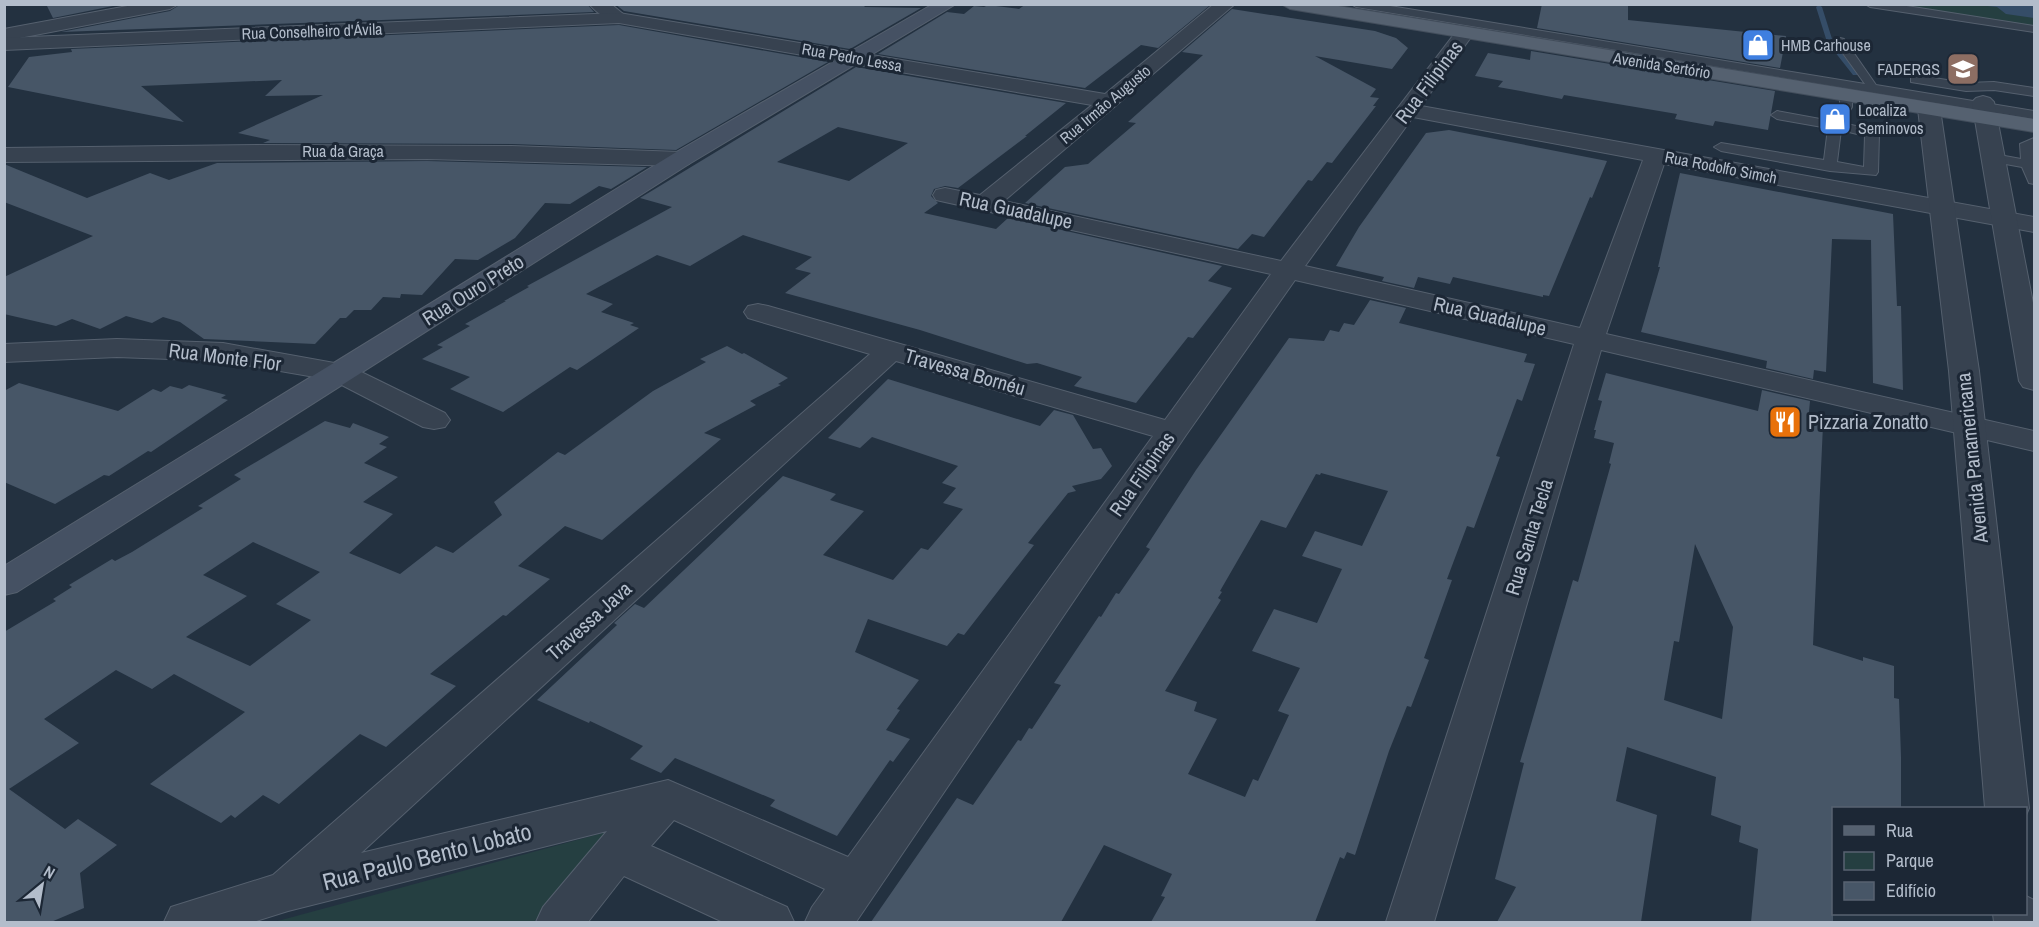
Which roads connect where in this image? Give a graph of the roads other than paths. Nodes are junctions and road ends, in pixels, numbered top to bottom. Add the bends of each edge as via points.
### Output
1 (170, 4) edge
2 (598, 4) edge
3 (650, 4) edge
4 (947, 4) edge
5 (1226, 4) edge
6 (1290, 4) edge
7 (1313, 4) edge
8 (1356, 4) edge
9 (1384, 4) edge
10 (1870, 4) edge
11 (34, 11) dead end
12 (619, 18) junction
13 (4, 21) edge
14 (2034, 29) edge
15 (1465, 33) junction
16 (4, 35) edge
17 (1840, 41) dead end
18 (4, 44) edge
19 (854, 58) junction
20 (1915, 79) dead end
21 (1871, 84) junction
22 (2034, 92) edge
23 (1846, 96) junction
24 (1108, 101) junction
25 (1929, 109) junction
26 (1408, 110) junction
27 (1985, 110) junction
28 (2034, 112) edge
29 (1776, 115) dead end
30 (2034, 121) edge
31 (1835, 125) junction
32 (2034, 126) edge
33 (2034, 142) edge
34 (1721, 147) dead end
35 (4, 155) edge
36 (1656, 155) junction
37 (1994, 158) junction
38 (681, 159) junction
39 (2028, 164) junction
40 (1830, 167) junction
41 (2034, 180) edge
42 (945, 195) dead end
43 (985, 204) junction
44 (1945, 208) junction
45 (2006, 219) junction
46 (2034, 224) edge
47 (1288, 270) junction
48 (758, 312) dead end
49 (1590, 339) junction
50 (890, 351) junction
51 (4, 353) edge
52 (340, 373) junction
53 (2034, 381) edge
54 (434, 420) dead end
55 (1969, 426) junction
56 (1172, 432) junction
57 (2034, 441) edge
58 (4, 583) edge
59 (668, 798) junction
60 (2007, 807) edge
61 (617, 851) junction
62 (857, 882) junction
63 (288, 891) junction
64 (188, 922) edge
65 (560, 922) edge
66 (770, 922) edge
67 (829, 922) edge
68 (1410, 922) edge

1 - 16 street
2 - 12 street, Rua Pedro Lessa
3 - 12 street
4 - 19 main road, Rua Ouro Preto
5 - 24 street, Rua Irmão Augusto
6 - 15 main road, Avenida Sertório
7 - 27 lane
8 - 27 lane
9 - 21 main road, Avenida Sertório
10 - 14 lane
11 - 13 street
12 - 18 street, Rua Conselheiro d'Ávila
12 - 19 street, Rua Pedro Lessa
15 - 23 main road, Avenida Sertório
15 - 26 street, Rua Filipinas
17 - 21 lane
19 - 24 street, Rua Pedro Lessa
19 - 38 main road, Rua Ouro Preto
20 - 22 lane
21 - 27 main road, Avenida Sertório
23 - 25 main road, Avenida Sertório
23 - 31 lane via 1846,107
24 - 43 street, Rua Irmão Augusto
25 - 27 main road, Avenida Sertório
25 - 44 street, Avenida Panamericana
26 - 36 street, Rua Rodolfo Simch
26 - 47 street, Rua Filipinas
27 - 28 main road, Avenida Sertório
27 - 30 lane
27 - 32 main road, Avenida Sertório
27 - 37 street
29 - 31 lane
31 - 40 lane
31 - 40 lane via 1872,134 1873,171
33 - 39 lane via 2027,144
34 - 40 lane
35 - 38 street, Rua da Graça via 441,151
36 - 44 street, Rua Rodolfo Simch
36 - 49 street, Rua Santa Tecla
37 - 39 lane
37 - 45 street
38 - 52 main road, Rua Ouro Preto
39 - 41 lane
42 - 43 street, Rua Guadalupe
43 - 47 street, Rua Guadalupe
44 - 45 street, Rua Rodolfo Simch
44 - 55 street, Avenida Panamericana
45 - 46 street, Rua Rodolfo Simch
45 - 53 street
47 - 49 street, Rua Guadalupe
47 - 56 street, Rua Filipinas
48 - 50 street, Travessa Bornéu
49 - 55 street, Rua Guadalupe
49 - 68 street, Rua Santa Tecla
50 - 56 street, Travessa Bornéu
50 - 63 street, Travessa Java
51 - 52 street, Rua Monte Flor via 117,348 191,350
52 - 54 street, Rua Monte Flor
52 - 58 main road, Rua Ouro Preto
55 - 57 street, Rua Guadalupe
55 - 60 street, Avenida Panamericana
56 - 62 street, Rua Filipinas
59 - 61 street
59 - 62 street
59 - 63 street, Rua Paulo Bento Lobato
61 - 65 street
61 - 66 street
62 - 67 street, Rua Filipinas
63 - 64 street, Rua Paulo Bento Lobato

